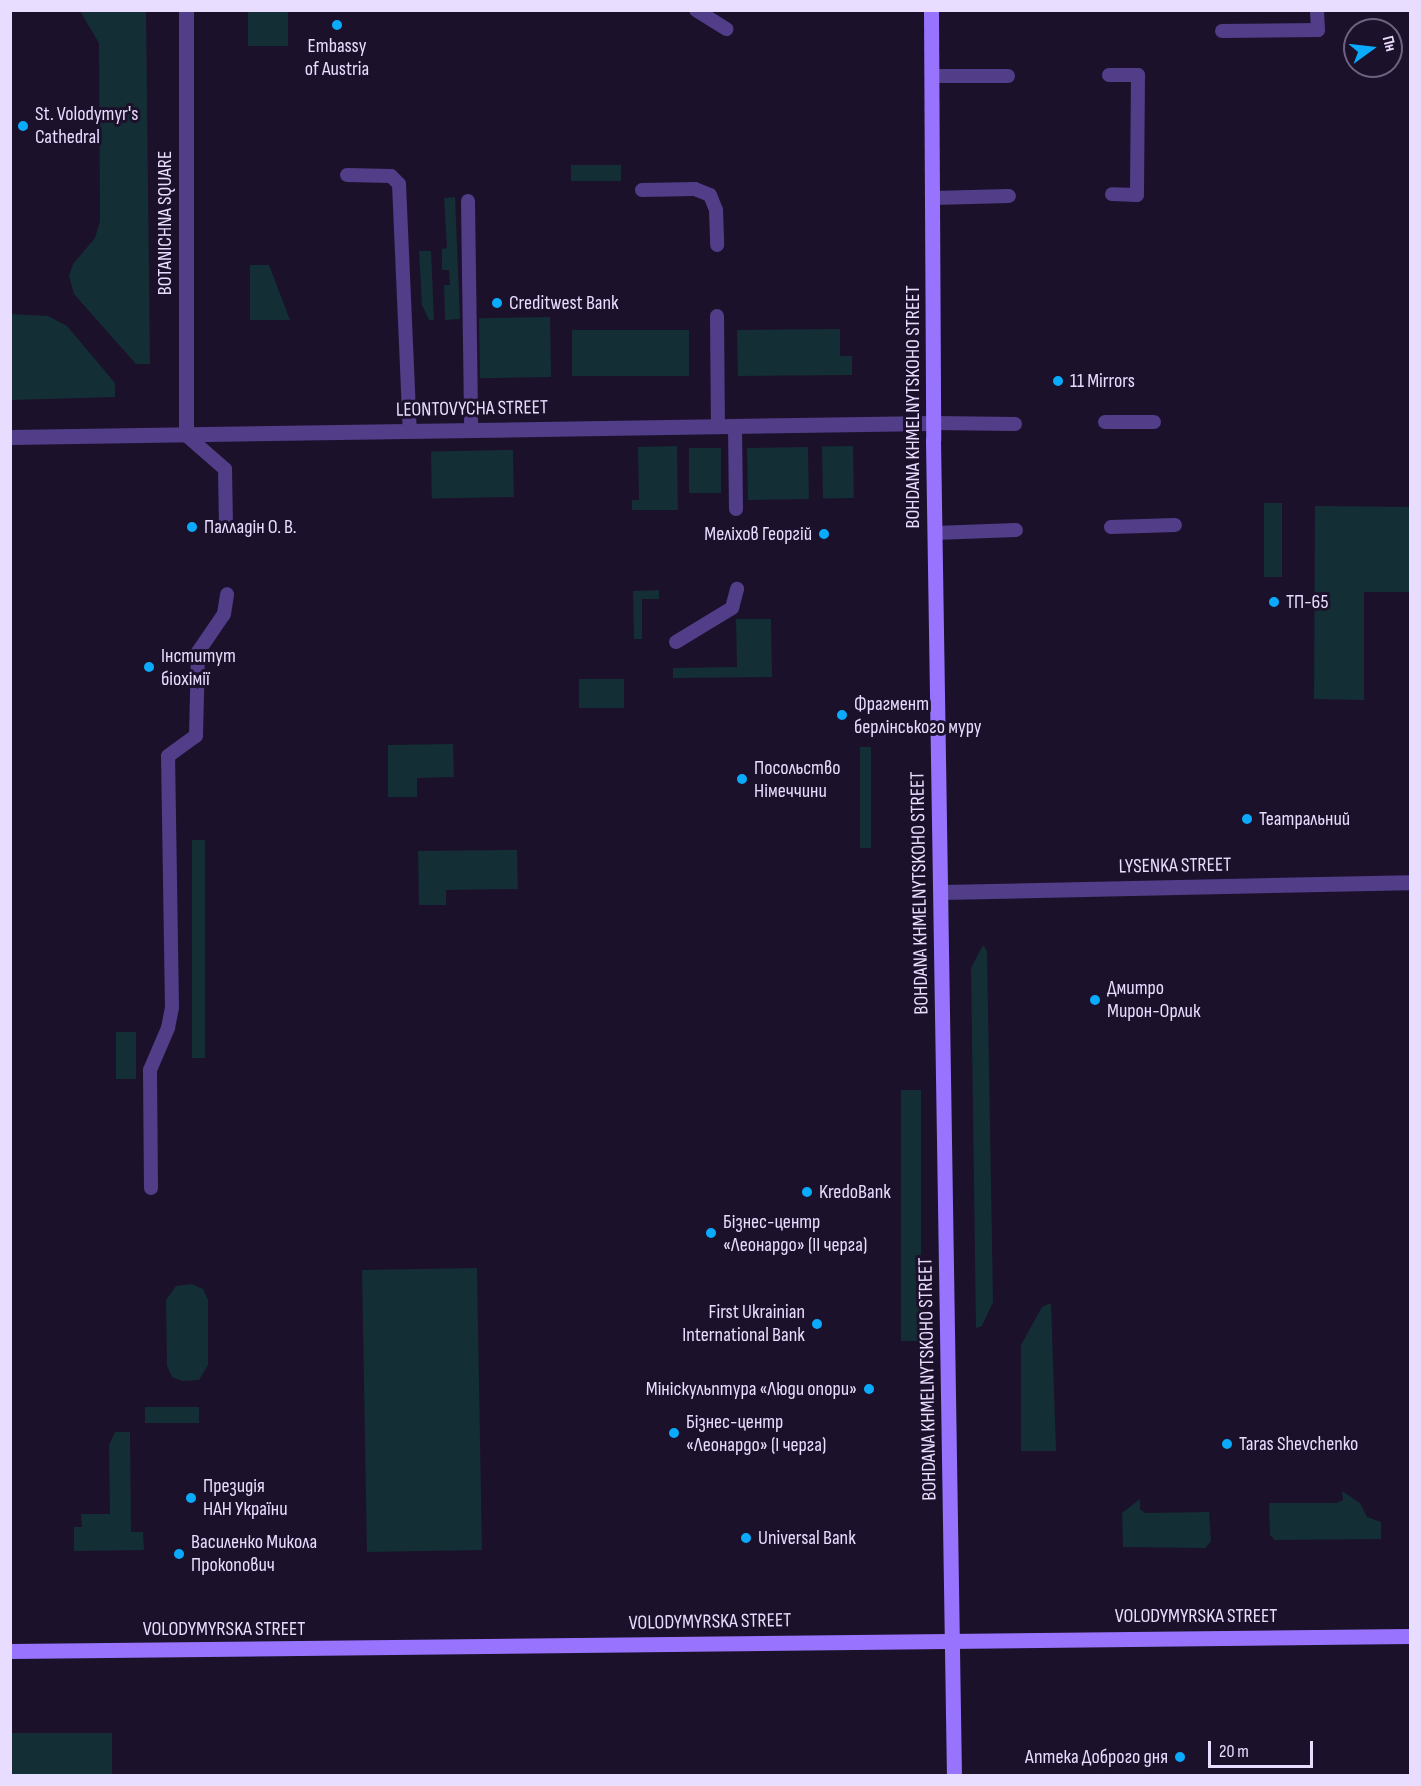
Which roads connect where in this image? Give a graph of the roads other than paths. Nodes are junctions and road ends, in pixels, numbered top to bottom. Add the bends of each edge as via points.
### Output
1 (186, 10) edge
2 (696, 10) edge
3 (931, 10) edge
4 (1317, 10) edge
5 (727, 29) dead end
6 (1222, 31) dead end
7 (1110, 75) dead end
8 (932, 76) junction
9 (1008, 76) dead end
10 (347, 175) dead end
11 (642, 189) dead end
12 (1112, 194) dead end
13 (1010, 196) dead end
14 (933, 198) junction
15 (468, 201) dead end
16 (717, 245) dead end
17 (717, 316) dead end
18 (1105, 422) dead end
19 (1154, 422) dead end
20 (933, 423) junction
21 (1015, 424) dead end
22 (718, 427) junction
23 (735, 427) junction
24 (471, 430) junction
25 (410, 431) junction
26 (186, 435) junction
27 (10, 437) edge
28 (736, 509) dead end
29 (1175, 525) dead end
30 (226, 526) dead end
31 (1111, 528) dead end
32 (1016, 530) dead end
33 (935, 533) junction
34 (737, 590) dead end
35 (227, 594) dead end
36 (676, 642) dead end
37 (1410, 882) edge
38 (940, 892) junction
39 (151, 1188) dead end
40 (1410, 1636) edge
41 (953, 1638) junction
42 (10, 1652) edge
43 (954, 1776) edge

1 - 26 street, BOTANICHNA SQUARE
2 - 5 lane
3 - 8 street, BOHDANA KHMELNYTSKOHO STREET
4 - 6 lane via 1318,30
7 - 12 lane via 1138,75 1137,195
8 - 9 lane
8 - 14 street, BOHDANA KHMELNYTSKOHO STREET
10 - 25 lane via 390,176 399,184
11 - 16 lane via 695,189 710,195 716,210
13 - 14 lane
14 - 20 street, BOHDANA KHMELNYTSKOHO STREET
15 - 24 lane
17 - 22 lane
18 - 19 lane
20 - 21 lane
20 - 23 street, LEONTOVYCHA STREET
20 - 33 street, BOHDANA KHMELNYTSKOHO STREET
22 - 23 street, LEONTOVYCHA STREET
22 - 24 street, LEONTOVYCHA STREET
23 - 28 lane
24 - 25 street, LEONTOVYCHA STREET
25 - 26 street, LEONTOVYCHA STREET
26 - 27 street, LEONTOVYCHA STREET
26 - 30 lane via 225,469
29 - 31 lane
32 - 33 lane
33 - 38 street, BOHDANA KHMELNYTSKOHO STREET
34 - 36 lane via 732,608
35 - 39 lane via 224,614 198,652 196,736 168,756 172,1008 168,1029 150,1070
37 - 38 street, LYSENKA STREET
38 - 41 street, BOHDANA KHMELNYTSKOHO STREET
40 - 41 street, VOLODYMYRSKA STREET
41 - 42 street, VOLODYMYRSKA STREET
41 - 43 street, BOHDANA KHMELNYTSKOHO STREET

